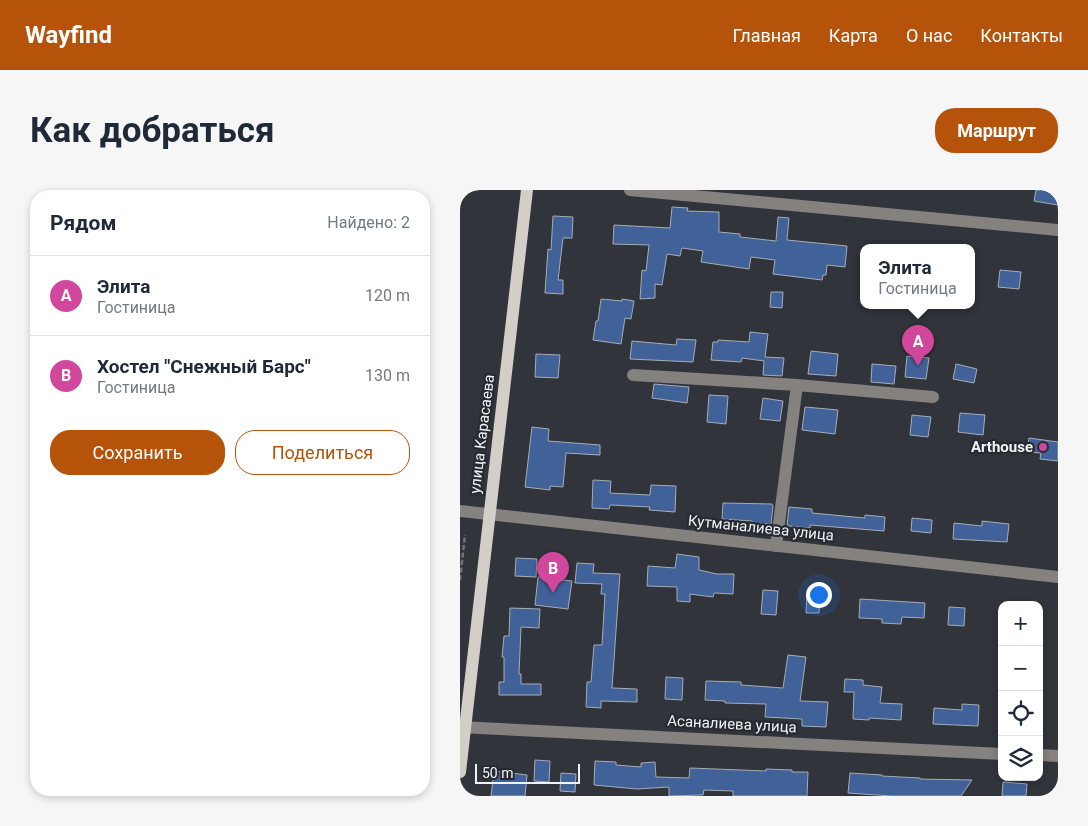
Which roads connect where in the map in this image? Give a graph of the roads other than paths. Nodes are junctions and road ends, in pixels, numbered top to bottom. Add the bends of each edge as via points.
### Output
1 (527, 190) edge
2 (630, 190) edge
3 (1058, 230) edge
4 (633, 374) dead end
5 (797, 385) junction
6 (933, 397) dead end
7 (460, 511) edge
8 (489, 514) junction
9 (776, 546) junction
10 (1058, 577) edge
11 (462, 727) edge
12 (998, 754) edge
13 (1043, 756) edge
14 (1058, 756) edge
15 (460, 772) edge

1 - 8 main road, улица Карасаева
2 - 3 street
4 - 5 street
5 - 6 street
5 - 9 street
7 - 8 street, Кутманалиева улица
8 - 9 street, Кутманалиева улица
8 - 11 main road, улица Карасаева
9 - 10 street, Кутманалиева улица
11 - 12 street, Асаналиева улица
11 - 15 main road, улица Карасаева
13 - 14 street

